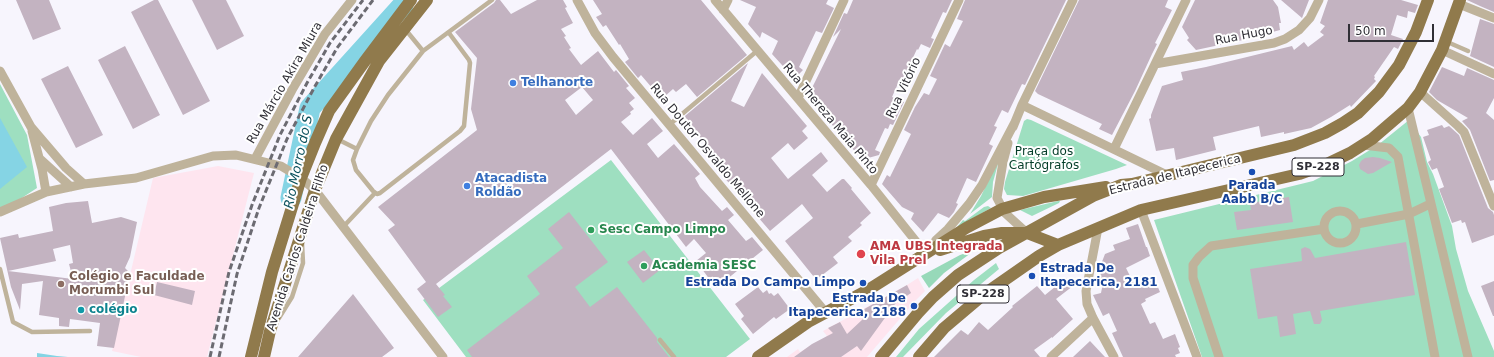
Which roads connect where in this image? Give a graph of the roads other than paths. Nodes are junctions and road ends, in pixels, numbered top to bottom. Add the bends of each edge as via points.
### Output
1 (352, 0) edge
2 (411, 0) edge
3 (427, 0) edge
4 (492, 0) edge
5 (577, 0) edge
6 (714, 0) edge
7 (728, 0) edge
8 (844, 0) edge
9 (959, 0) edge
10 (1073, 0) edge
11 (1186, 0) edge
12 (1318, 0) edge
13 (1428, 0) edge
14 (1459, 2) edge
15 (723, 10) junction
16 (1494, 18) edge
17 (400, 24) junction
18 (449, 33) junction
19 (1443, 45) junction
20 (757, 50) junction
21 (423, 51) junction
22 (1468, 51) dead end
23 (1155, 64) junction
24 (0, 71) edge
25 (1494, 74) edge
26 (1420, 92) junction
27 (798, 98) junction
28 (1022, 105) junction
29 (1408, 108) junction
30 (1015, 122) junction
31 (669, 125) junction
32 (31, 127) junction
33 (336, 139) junction
34 (1363, 145) junction
35 (357, 149) junction
36 (1114, 149) junction
37 (39, 158) junction
38 (256, 159) junction
39 (1167, 175) junction
40 (301, 178) junction
41 (84, 184) junction
42 (871, 185) junction
43 (1121, 185) junction
44 (71, 187) junction
45 (315, 190) junction
46 (46, 192) junction
47 (375, 193) junction
48 (1430, 204) junction
49 (1494, 206) edge
50 (1002, 209) junction
51 (1141, 210) junction
52 (0, 212) edge
53 (1409, 214) junction
54 (1357, 224) junction
55 (343, 227) junction
56 (1098, 228) junction
57 (1324, 228) junction
58 (1027, 233) junction
59 (1058, 245) junction
60 (926, 254) junction
61 (0, 269) edge
62 (826, 313) junction
63 (1093, 318) junction
64 (90, 330) dead end
65 (660, 340) dead end
66 (251, 357) edge
67 (264, 357) edge
68 (443, 357) edge
69 (674, 357) edge
70 (758, 357) edge
71 (881, 357) edge
72 (919, 357) edge
73 (1051, 357) edge
74 (1114, 357) edge
75 (1197, 357) edge
76 (1219, 357) edge
77 (1435, 357) edge
78 (1468, 357) edge

1 - 38 street, Rua Márcio Akira Miura via 325,34
2 - 17 main road, Avenida Carlos Caldeira Filho
3 - 17 main road, Avenida Carlos Caldeira Filho
4 - 18 lane
5 - 31 street, Rua Doutor Osvaldo Mellone via 608,51
6 - 15 street, Rua Thereza Maia Pinto
7 - 15 street
8 - 27 street
9 - 42 street, Rua Vitório
10 - 28 street
11 - 23 street
12 - 23 street, Rua Hugo via 1310,18 1299,30 1285,39
13 - 39 main road, Estrada de Itapecerica / SP-228 via 1399,66 1380,92 1343,124 1294,145
14 - 16 street
14 - 19 main road, SP-228
15 - 20 street, Rua Thereza Maia Pinto
17 - 21 lane
17 - 33 main road, Avenida Carlos Caldeira Filho
17 - 40 main road, Avenida Carlos Caldeira Filho via 329,111
18 - 21 lane
18 - 47 lane via 470,63 464,126 380,193
19 - 22 lane
19 - 25 street
19 - 26 main road, SP-228
20 - 27 street, Rua Thereza Maia Pinto
20 - 31 lane
21 - 35 lane via 388,95
23 - 36 street
24 - 32 street
26 - 29 main road, SP-228
26 - 49 street via 1464,132
27 - 42 street, Rua Thereza Maia Pinto
28 - 30 street
28 - 36 street
29 - 34 main road, SP-228
29 - 48 street
30 - 50 street via 997,188 997,198
30 - 60 street via 982,185
31 - 62 street, Rua Doutor Osvaldo Mellone
32 - 37 street
32 - 41 street via 66,168
33 - 35 lane
33 - 45 main road, Avenida Carlos Caldeira Filho
34 - 51 main road, SP-228 via 1327,164 1298,174
34 - 53 street via 1389,148 1398,157
35 - 47 lane via 353,164
36 - 39 street
37 - 44 street
37 - 46 street
38 - 40 street via 281,166
38 - 41 street via 236,154 213,156 136,178
39 - 43 main road, Estrada de Itapecerica / SP-228
40 - 45 street
40 - 66 main road, Avenida Carlos Caldeira Filho via 272,272
41 - 44 street
42 - 60 street, Rua Thereza Maia Pinto
43 - 50 main road via 1044,197
43 - 58 main road, Estrada de Itapecerica / SP-228 via 1093,196
44 - 46 street
45 - 55 street
45 - 67 main road, Avenida Carlos Caldeira Filho
46 - 52 street
47 - 55 lane
48 - 53 street
48 - 78 street
50 - 58 street
50 - 60 main road
51 - 56 main road, SP-228
51 - 75 street
53 - 54 street
53 - 77 street
54 - 57 street via 1352,215 1343,211 1333,212 1326,219
54 - 57 street via 1355,235 1347,242 1337,243 1328,238
55 - 68 street
56 - 59 main road, SP-228
56 - 63 street via 1086,291
57 - 76 street via 1211,246 1192,265 1193,278
58 - 59 main road
58 - 60 main road via 984,236
58 - 71 main road, Estrada de Itapecerica / SP-228 via 958,275 933,297
59 - 72 main road, SP-228 via 983,295 944,328
60 - 62 main road
61 - 64 lane via 13,322 32,332
62 - 70 main road via 802,326
63 - 73 street
63 - 74 street
65 - 69 lane

